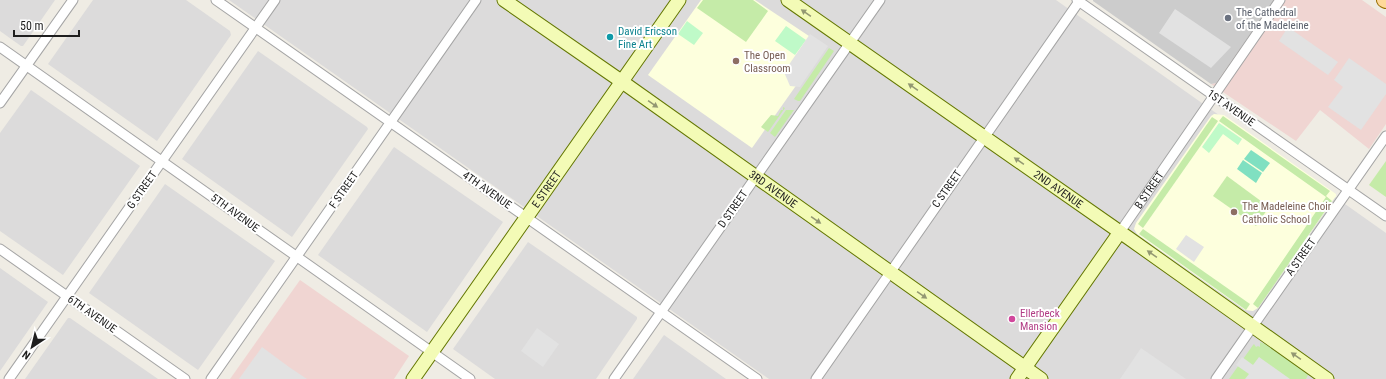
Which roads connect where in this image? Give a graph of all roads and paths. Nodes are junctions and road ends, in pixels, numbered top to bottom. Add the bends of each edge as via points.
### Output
1 (73, 0) edge
2 (216, 0) edge
3 (275, 0) edge
4 (476, 0) edge
5 (504, 0) edge
6 (679, 0) edge
7 (788, 0) edge
8 (880, 0) edge
9 (1079, 0) edge
10 (1280, 0) edge
11 (255, 28) junction
12 (850, 43) junction
13 (0, 47) edge
14 (26, 66) junction
15 (622, 81) junction
16 (1214, 96) junction
17 (0, 103) edge
18 (391, 122) junction
19 (1386, 136) edge
20 (984, 137) junction
21 (162, 161) junction
22 (756, 177) junction
23 (1348, 190) junction
24 (1386, 216) edge
25 (527, 218) junction
26 (1120, 232) junction
27 (0, 248) edge
28 (297, 257) junction
29 (890, 272) junction
30 (67, 296) junction
31 (661, 312) junction
32 (1253, 326) junction
33 (432, 352) junction
34 (1025, 368) junction
35 (9, 379) edge
36 (184, 379) edge
37 (211, 379) edge
38 (413, 379) edge
39 (470, 379) edge
40 (614, 379) edge
41 (757, 379) edge
42 (816, 379) edge
43 (1017, 379) edge
44 (1041, 379) edge
45 (1216, 379) edge
46 (1327, 379) edge

1 - 14 street
2 - 11 street, 4TH AVENUE
3 - 11 street, G STREET
4 - 18 street, F STREET
5 - 15 street, 3RD AVENUE
6 - 15 street, E STREET
12 -> 7 street, 2ND AVENUE
8 - 12 street, D STREET
9 - 16 street, 1ST AVENUE
9 - 20 street, C STREET
10 - 16 street, B STREET
11 - 18 street, 4TH AVENUE
11 - 21 street, G STREET
20 -> 12 street, 2ND AVENUE
12 - 22 street, D STREET
13 - 14 street, 5TH AVENUE
14 - 17 street
14 - 21 street, 5TH AVENUE
15 -> 22 street, 3RD AVENUE
15 - 25 street, E STREET
16 - 23 street, 1ST AVENUE
16 - 26 street, B STREET
18 - 25 street, 4TH AVENUE
18 - 28 street, F STREET
19 - 23 street, A STREET
26 -> 20 street, 2ND AVENUE
20 - 29 street, C STREET
21 - 28 street, 5TH AVENUE
21 - 30 street, G STREET
22 -> 29 street, 3RD AVENUE
22 - 31 street, D STREET
23 - 24 street, 1ST AVENUE
23 - 32 street, A STREET
25 - 31 street, 4TH AVENUE
25 - 33 street, E STREET
32 -> 26 street, 2ND AVENUE
26 - 34 street, B STREET
27 - 30 street, 6TH AVENUE
28 - 33 street, 5TH AVENUE
28 - 37 street, F STREET
29 -> 34 street, 3RD AVENUE
29 - 42 street, C STREET
30 - 35 street, G STREET
30 - 36 street, 6TH AVENUE
31 - 40 street, D STREET
31 - 41 street, 4TH AVENUE
32 - 45 street, A STREET
46 -> 32 street, 2ND AVENUE
33 - 38 street, E STREET
33 - 39 street, 5TH AVENUE
34 - 43 street, B STREET
34 - 44 street, 3RD AVENUE

